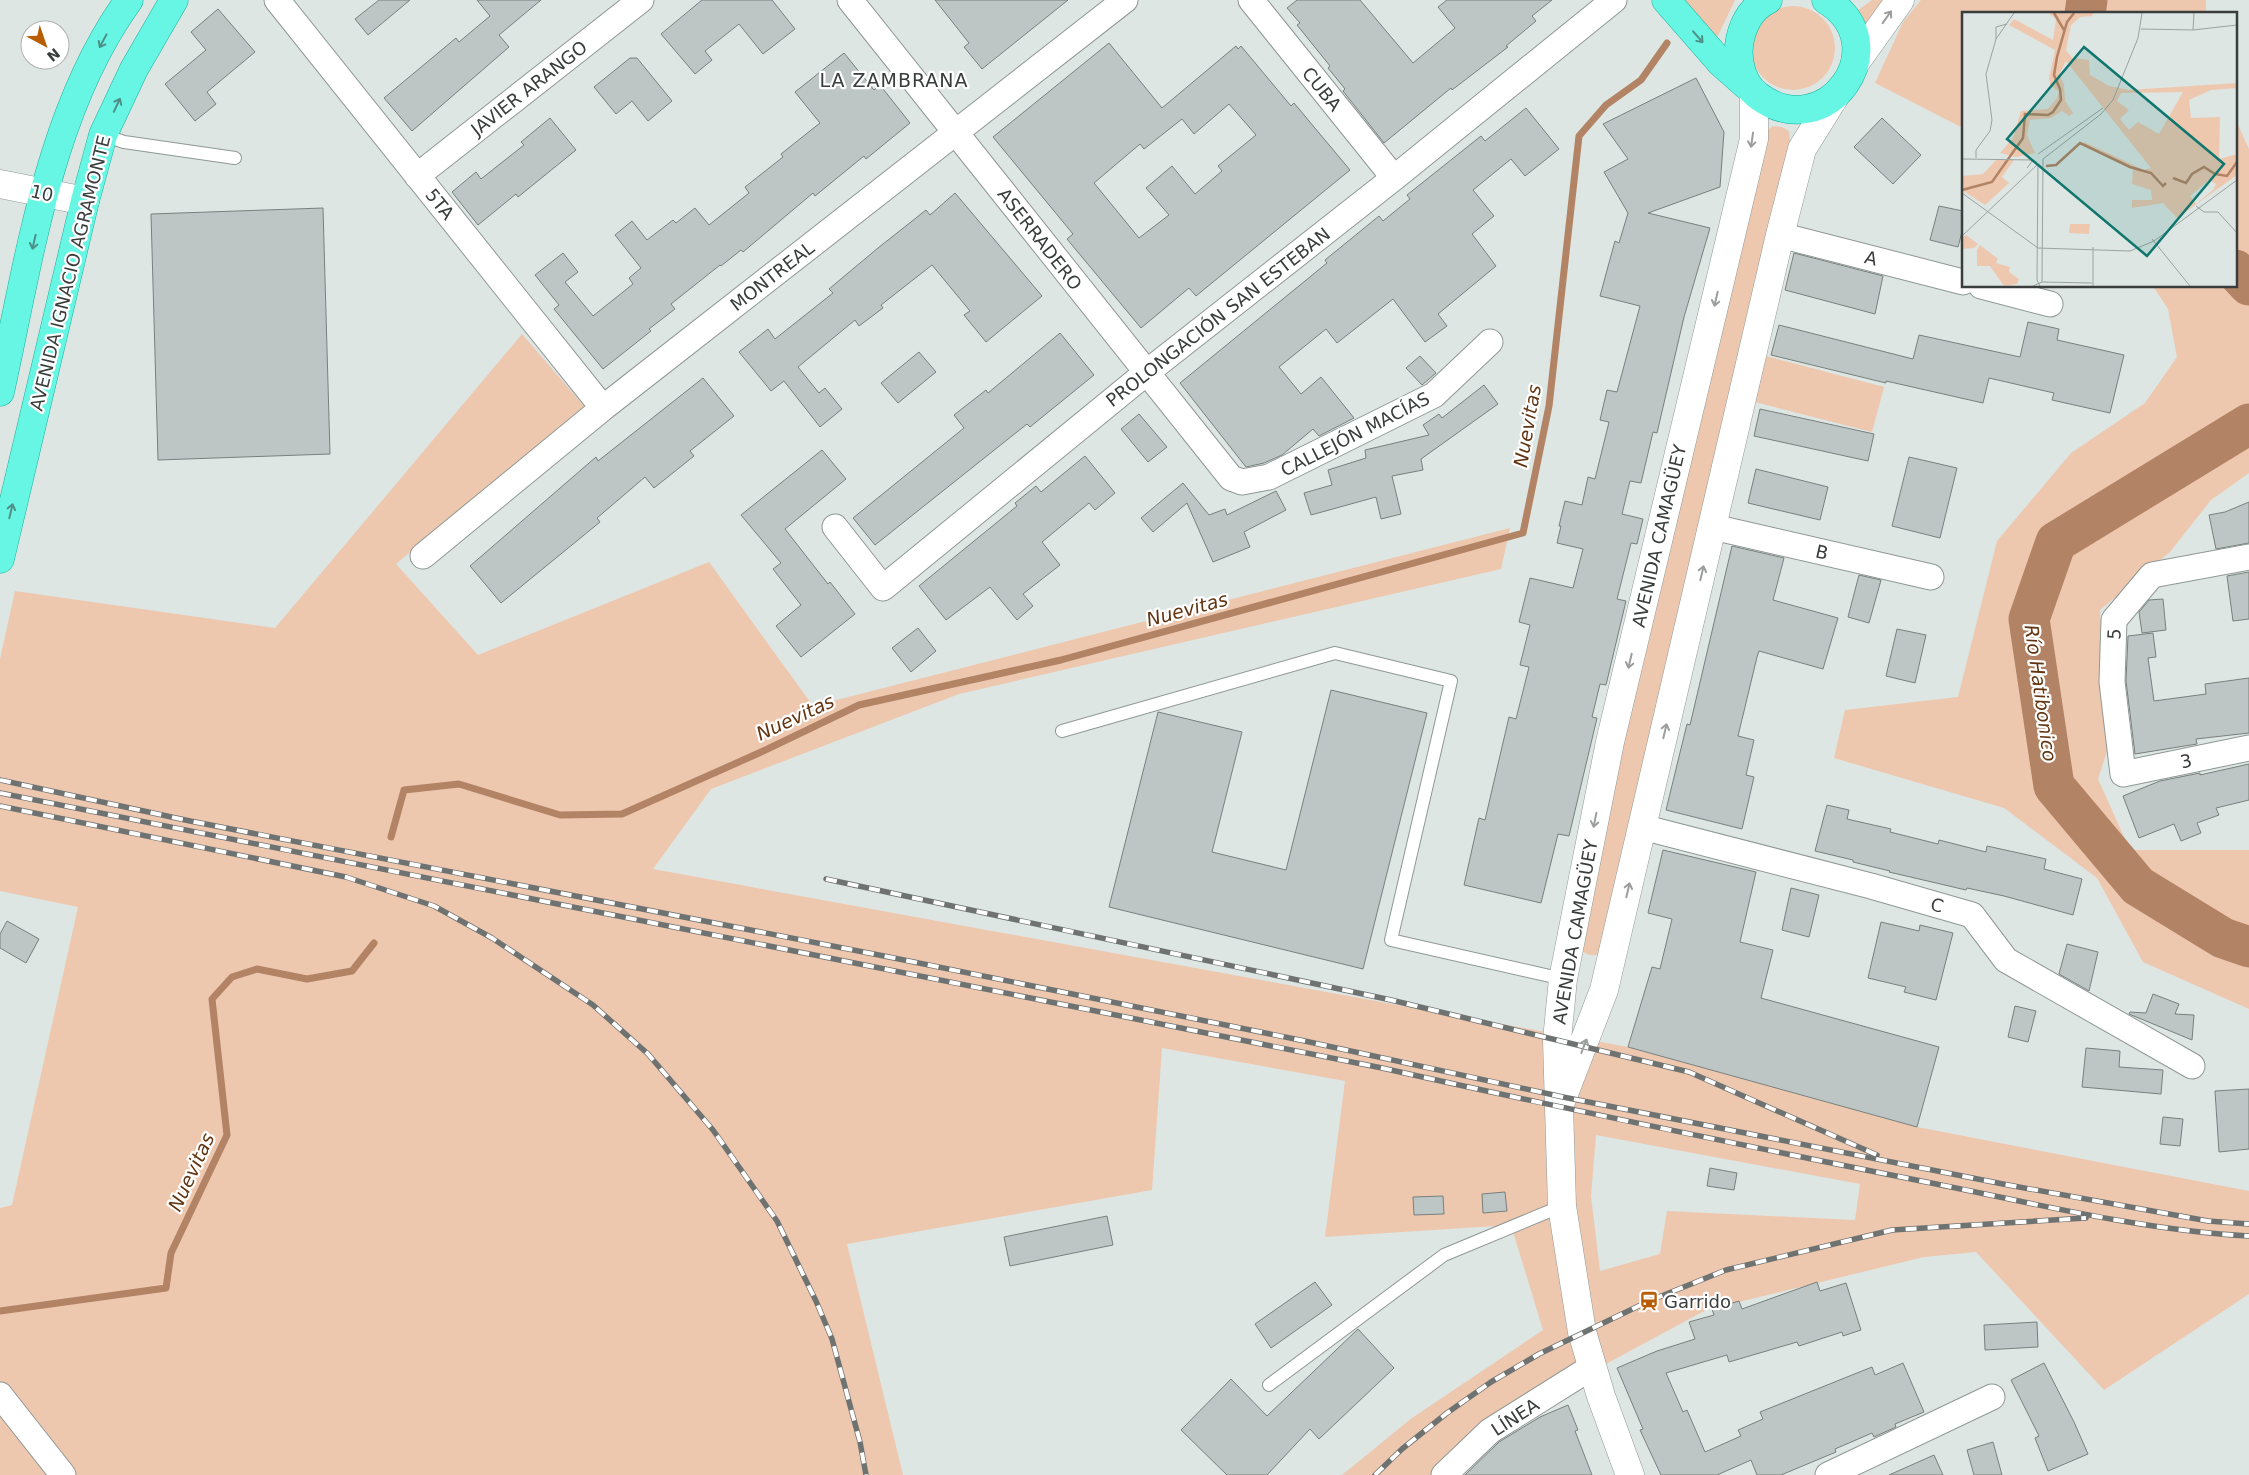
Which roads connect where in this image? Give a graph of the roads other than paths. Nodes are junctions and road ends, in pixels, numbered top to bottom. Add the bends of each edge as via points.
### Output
1 (129, 0) edge
2 (174, 0) edge
3 (277, 0) edge
4 (641, 0) edge
5 (850, 0) edge
6 (1125, 0) edge
7 (1251, 0) edge
8 (1614, 0) edge
9 (1666, 0) edge
10 (1765, 0) edge
11 (1900, 0) edge
12 (1837, 2) edge
13 (1855, 63) junction
14 (1754, 92) junction
15 (1835, 96) junction
16 (956, 133) junction
17 (103, 135) junction
18 (235, 158) dead end
19 (417, 176) junction
20 (1394, 178) junction
21 (0, 184) edge
22 (44, 194) junction
23 (85, 201) junction
24 (1780, 235) junction
25 (1962, 282) edge
26 (1989, 288) edge
27 (2050, 304) dead end
28 (1490, 342) dead end
29 (1146, 373) junction
30 (0, 392) edge
31 (603, 408) junction
32 (1231, 478) joint
33 (835, 527) dead end
34 (1713, 527) junction
35 (423, 556) dead end
36 (2249, 557) edge
37 (0, 559) edge
38 (1931, 577) dead end
39 (1062, 731) dead end
40 (2249, 748) edge
41 (2123, 774) joint
42 (1642, 827) junction
43 (1563, 979) junction
44 (1604, 990) junction
45 (2192, 1066) dead end
46 (1559, 1108) junction
47 (1562, 1206) junction
48 (1592, 1367) junction
49 (1269, 1385) dead end
50 (0, 1395) edge
51 (1992, 1397) dead end
52 (63, 1475) edge
53 (1444, 1475) edge
54 (1630, 1475) edge
55 (1828, 1475) edge

1 -> 22 main road via 115,18 92,61 69,116
17 -> 2 main road, AVENIDA IGNACIO AGRAMONTE via 134,69
3 - 19 street, 5TA
4 - 19 street, JAVIER ARANGO
5 - 16 street, ASERRADERO
6 - 16 street, MONTREAL
7 - 20 street, CUBA
8 - 20 street, PROLONGACIÓN SAN ESTEBAN
9 -> 14 main road via 1721,63
10 - 14 main road via 1750,16 1740,34 1738,55 1742,75
13 -> 11 main road
12 - 13 main road via 1854,32
13 - 15 main road via 1848,82
14 - 15 main road via 1768,103 1785,109 1803,110 1820,106
14 -> 43 main road, AVENIDA CAMAGÜEY via 1754,139 1610,742
15 - 24 main road, AVENIDA CAMAGÜEY via 1802,149
16 - 29 street, ASERRADERO
16 - 31 street, MONTREAL
17 - 18 lane via 124,142
17 - 23 main road, AVENIDA IGNACIO AGRAMONTE
19 - 31 street, 5TA
20 - 29 street, PROLONGACIÓN SAN ESTEBAN
21 - 22 main road, 10
22 - 23 main road, 10
22 -> 30 main road
37 -> 23 main road, AVENIDA IGNACIO AGRAMONTE
24 - 25 street, A
24 - 34 main road, AVENIDA CAMAGÜEY
26 - 27 street
28 - 32 street, CALLEJÓN MACÍAS via 1434,395 1268,477 1242,482
29 - 32 street, ASERRADERO
29 - 33 street, PROLONGACIÓN SAN ESTEBAN via 883,588
31 - 35 street, MONTREAL
34 - 38 street, B
42 -> 34 main road, AVENIDA CAMAGÜEY
36 - 41 street, 5 via 2152,575 2114,620 2112,682
39 - 43 lane via 1335,653 1451,681 1391,940
40 - 41 street, 3
44 -> 42 main road, AVENIDA CAMAGÜEY
42 - 45 street, C via 1871,886 1972,916 2006,960
43 - 44 main road
43 - 46 main road, AVENIDA CAMAGÜEY via 1557,1040
46 -> 44 main road, AVENIDA CAMAGÜEY
46 - 47 main road, AVENIDA CAMAGÜEY
47 - 48 main road, AVENIDA CAMAGÜEY via 1582,1332
47 - 49 lane via 1444,1255
48 - 53 street, LÍNEA via 1490,1432
48 - 54 main road, AVENIDA CAMAGÜEY
50 - 52 street
51 - 55 street

